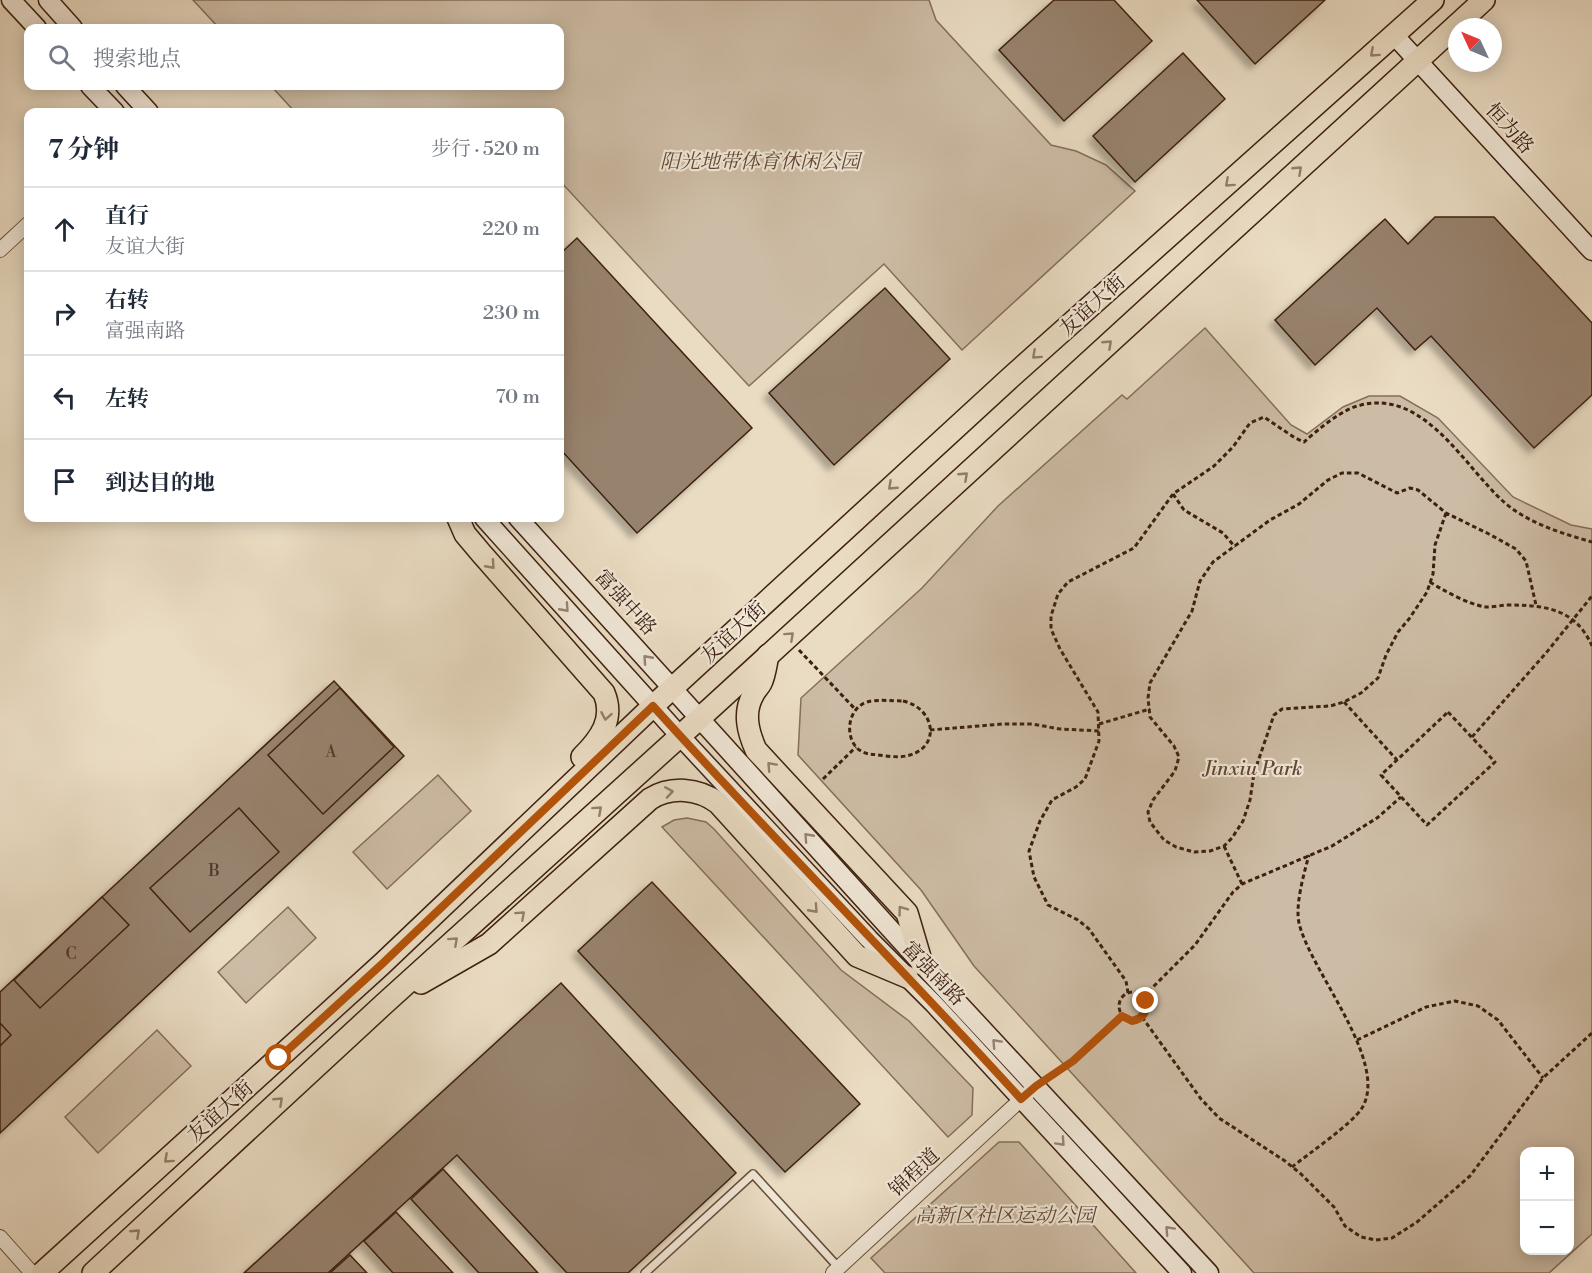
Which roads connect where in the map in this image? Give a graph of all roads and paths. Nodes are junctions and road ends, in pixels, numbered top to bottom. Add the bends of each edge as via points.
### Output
1 (11, 0) edge
2 (48, 0) edge
3 (1433, 0) edge
4 (1484, 0) edge
5 (33, 24) edge
6 (70, 24) edge
7 (1394, 35) junction
8 (1418, 60) junction
9 (94, 90) edge
10 (129, 90) edge
11 (111, 108) edge
12 (145, 108) edge
13 (24, 228) edge
14 (0, 250) edge
15 (1592, 251) edge
16 (1173, 494) junction
17 (1446, 513) junction
18 (460, 522) edge
19 (488, 522) edge
20 (522, 522) edge
21 (1592, 542) edge
22 (1235, 547) junction
23 (1430, 582) junction
24 (1592, 596) edge
25 (1536, 605) junction
26 (1573, 620) junction
27 (788, 638) junction
28 (1592, 646) edge
29 (768, 655) junction
30 (673, 687) junction
31 (1344, 702) junction
32 (653, 706) junction
33 (1150, 709) junction
34 (856, 710) junction
35 (700, 718) junction
36 (1099, 724) junction
37 (930, 730) junction
38 (1099, 731) junction
39 (680, 736) junction
40 (1472, 737) junction
41 (856, 747) junction
42 (1396, 760) junction
43 (823, 779) dead end
44 (1401, 797) junction
45 (1224, 846) junction
46 (1310, 855) junction
47 (1242, 884) junction
48 (382, 964) junction
49 (915, 970) junction
50 (1128, 993) junction
51 (1143, 997) junction
52 (384, 1004) junction
53 (1122, 1016) junction
54 (1142, 1017) junction
55 (1592, 1033) edge
56 (1357, 1040) junction
57 (1543, 1078) junction
58 (1036, 1086) junction
59 (1021, 1099) junction
60 (1292, 1167) junction
61 (0, 1237) edge
62 (836, 1270) edge
63 (32, 1273) edge
64 (42, 1273) edge
65 (93, 1273) edge
66 (645, 1273) edge
67 (1182, 1273) edge
68 (1209, 1273) edge

1 - 5 main road
2 - 6 main road
3 - 7 main road, 友谊大街
4 - 8 main road, 友谊大街
7 - 8 main road, 恒为路
7 -> 30 main road, 友谊大街 via 1010,378
8 - 15 main road, 恒为路
27 -> 8 main road, 友谊大街
9 - 11 main road
10 - 12 main road
13 - 14 street
16 - 21 path via 1214,466 1250,423 1264,417 1304,442 1327,423 1360,405 1390,405 1416,415 1437,430 1505,503 1549,529
16 - 22 path via 1184,510 1223,533
16 - 36 path via 1134,548 1068,582 1058,594 1051,629 1098,712
17 - 22 path via 1418,490 1410,488 1397,493 1358,473 1342,473
17 - 23 path via 1435,545
17 - 25 path via 1522,554
18 -> 48 main road via 481,553 596,682 608,702 609,712 592,747 425,907
19 -> 32 main road
30 -> 20 main road, 富强中路
22 - 33 path via 1213,562 1200,581 1192,611 1150,682
23 - 25 path via 1486,607
23 - 31 path via 1398,632 1378,678
24 - 26 path
25 - 26 path
26 - 28 path
26 - 40 path
27 - 29 main road, 友谊大街
27 - 34 path
29 - 35 main road, 友谊大街
49 -> 29 main road via 907,914 756,750 747,718
30 - 32 main road, 友谊大街
30 - 35 main road, 富强中路
31 - 42 path
31 - 45 path via 1282,709 1274,715 1243,821
32 - 39 main road, 富强南路
32 - 48 main road, 友谊大街
33 - 36 path
33 - 45 path via 1150,717 1179,758 1175,771 1153,800 1148,812 1150,822 1164,840 1176,847 1194,852
34 - 37 path via 867,702 914,703 923,710
34 - 41 path via 849,727
35 - 39 main road, 友谊大街
49 -> 35 main road, 富强南路
36 - 38 path
37 - 38 path via 1032,724
37 - 41 path via 928,741 912,755 865,753
38 - 50 path via 1085,779 1052,800 1029,851 1034,877 1048,905 1089,929 1126,981
39 - 49 main road, 富强南路 via 861,930
52 -> 39 main road, 友谊大街
40 - 42 path via 1448,712
40 - 44 path via 1495,762 1427,825
41 - 43 path
42 - 44 path via 1381,775
44 - 46 path via 1377,818
45 - 47 path
46 - 47 path
46 - 56 path via 1298,921 1312,959
47 - 51 path via 1195,945
48 -> 64 main road, 友谊大街
52 -> 49 main road via 489,944 650,799 669,790 699,793 718,803 857,956
58 -> 49 main road, 富强南路
49 - 59 main road, 富强南路
50 - 51 path
50 - 53 path via 1118,1005
51 - 54 path via 1147,1007
65 -> 52 main road, 友谊大街
53 - 54 path via 1132,1021
53 - 58 path via 1073,1061
54 - 60 path via 1201,1099 1220,1118
55 - 57 path
56 - 57 path via 1426,1007 1455,1001 1478,1006 1498,1020
56 - 60 path via 1368,1077 1362,1108
57 - 60 path via 1470,1176 1417,1222 1392,1238 1361,1237 1345,1226 1334,1207
58 - 59 street, 锦程道
68 -> 58 main road, 富强南路
59 - 62 street, 锦程道
59 -> 67 main road, 富强南路
61 - 63 street
62 - 66 lane via 753,1174

